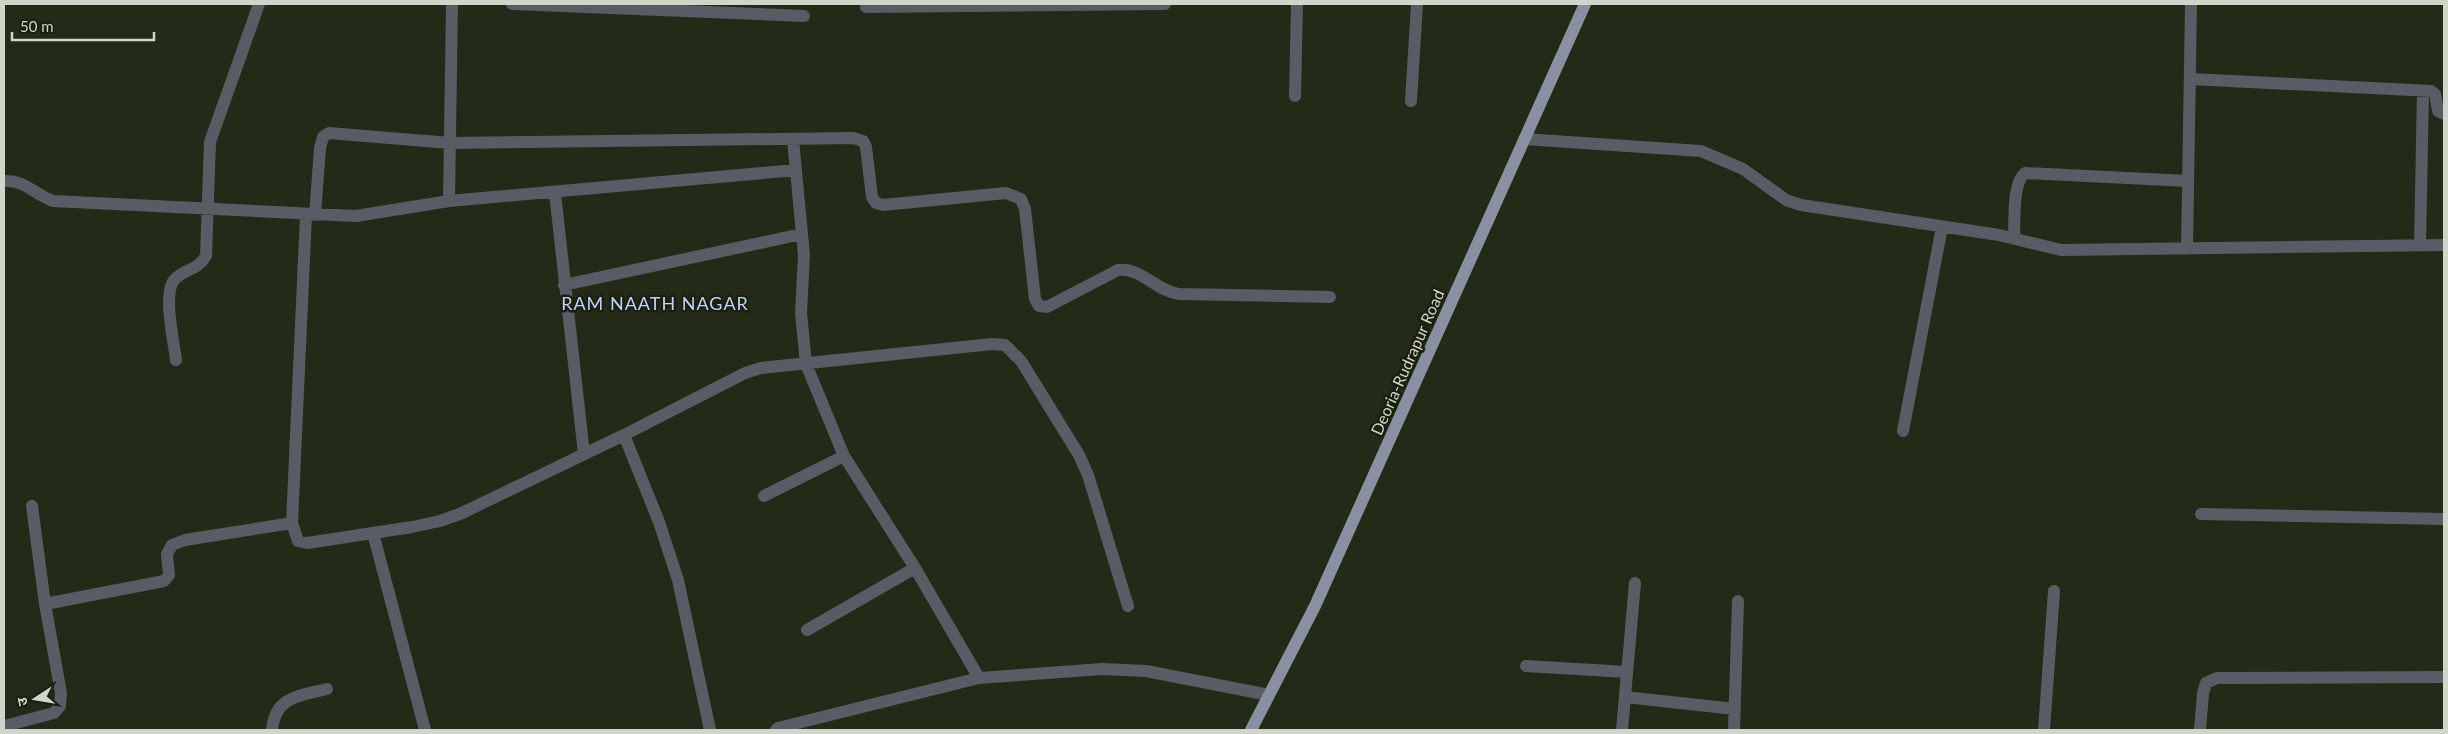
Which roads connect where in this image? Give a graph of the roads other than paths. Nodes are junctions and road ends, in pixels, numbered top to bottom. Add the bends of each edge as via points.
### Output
1 (259, 4) edge
2 (452, 4) edge
3 (512, 4) edge
4 (1165, 4) edge
5 (1296, 4) edge
6 (1417, 4) edge
7 (1585, 4) edge
8 (2191, 4) edge
9 (615, 6) edge
10 (866, 7) dead end
11 (804, 16) dead end
12 (2190, 79) junction
13 (2423, 91) junction
14 (1295, 96) dead end
15 (1411, 101) dead end
16 (2444, 114) edge
17 (1524, 139) junction
18 (794, 140) junction
19 (450, 143) junction
20 (796, 170) junction
21 (4, 181) edge
22 (2188, 181) junction
23 (555, 193) junction
24 (450, 201) junction
25 (207, 209) junction
26 (310, 215) junction
27 (1942, 227) junction
28 (802, 234) junction
29 (2014, 238) junction
30 (2420, 245) junction
31 (2444, 245) edge
32 (2186, 249) junction
33 (564, 285) junction
34 (1330, 297) dead end
35 (176, 360) dead end
36 (806, 364) junction
37 (1903, 431) dead end
38 (624, 435) junction
39 (584, 454) junction
40 (844, 456) junction
41 (764, 496) dead end
42 (32, 506) dead end
43 (2201, 514) dead end
44 (2444, 519) edge
45 (292, 523) junction
46 (373, 533) junction
47 (915, 568) junction
48 (1636, 583) dead end
49 (2054, 592) dead end
50 (1738, 601) dead end
51 (45, 604) junction
52 (1128, 606) dead end
53 (807, 630) dead end
54 (1526, 666) dead end
55 (1627, 672) junction
56 (2444, 677) edge
57 (979, 678) junction
58 (328, 689) dead end
59 (1269, 695) junction
60 (1625, 697) junction
61 (1735, 709) junction
62 (4, 726) edge
63 (272, 730) edge
64 (425, 730) edge
65 (710, 730) edge
66 (776, 730) edge
67 (1251, 730) edge
68 (1622, 730) edge
69 (1734, 730) edge
70 (2044, 730) edge
71 (2200, 730) edge

1 - 25 street via 210,142
2 - 19 street
3 - 9 street
4 - 10 street
5 - 14 street
6 - 15 street
7 - 17 main road, Deoria-Rudrapur Road
8 - 12 street
9 - 11 street
12 - 13 street
12 - 22 street
13 - 16 street via 2435,94 2438,112
13 - 30 street
17 - 27 street via 1701,152 1743,169 1786,200 1801,205
17 - 59 main road, Deoria-Rudrapur Road via 1315,606
18 - 19 street
18 - 20 street
18 - 34 street via 853,138 863,141 872,197 876,203 1006,192 1021,199 1025,209 1035,299 1040,306 1047,307 1118,270 1126,269 1169,293
19 - 24 street
19 - 26 street via 329,133 323,137 320,148
20 - 23 street
20 - 28 street
21 - 25 street via 23,183 41,197 53,201
22 - 29 street via 2025,173 2019,178 2017,187
22 - 32 street
23 - 24 street
23 - 33 street
24 - 26 street via 356,216
25 - 26 street
25 - 35 street via 206,256 201,266 177,278 168,293
26 - 45 street
27 - 29 street
27 - 37 street
28 - 33 street
28 - 36 street via 801,313
29 - 32 street via 2061,250
30 - 31 street
30 - 32 street
33 - 39 street
36 - 38 street via 745,373
36 - 40 street
36 - 52 street via 1005,345 1021,362 1079,455
38 - 39 street
38 - 65 street via 660,522 678,580
39 - 46 street via 440,521
40 - 41 street
40 - 47 street
42 - 51 street
43 - 44 street
45 - 46 street via 298,541 307,543
45 - 51 street via 185,540 172,545 167,554 168,575 164,582
46 - 64 street
47 - 53 street
47 - 57 street
48 - 55 street
49 - 70 street
50 - 61 street
51 - 62 street via 60,706 54,713
54 - 55 street
55 - 60 street
56 - 71 street via 2217,678 2206,683 2202,693
57 - 59 street via 1102,669 1146,671
57 - 66 street
58 - 63 street via 288,699 279,707
59 - 67 main road, Deoria-Rudrapur Road
60 - 61 street
60 - 68 street
61 - 69 street

